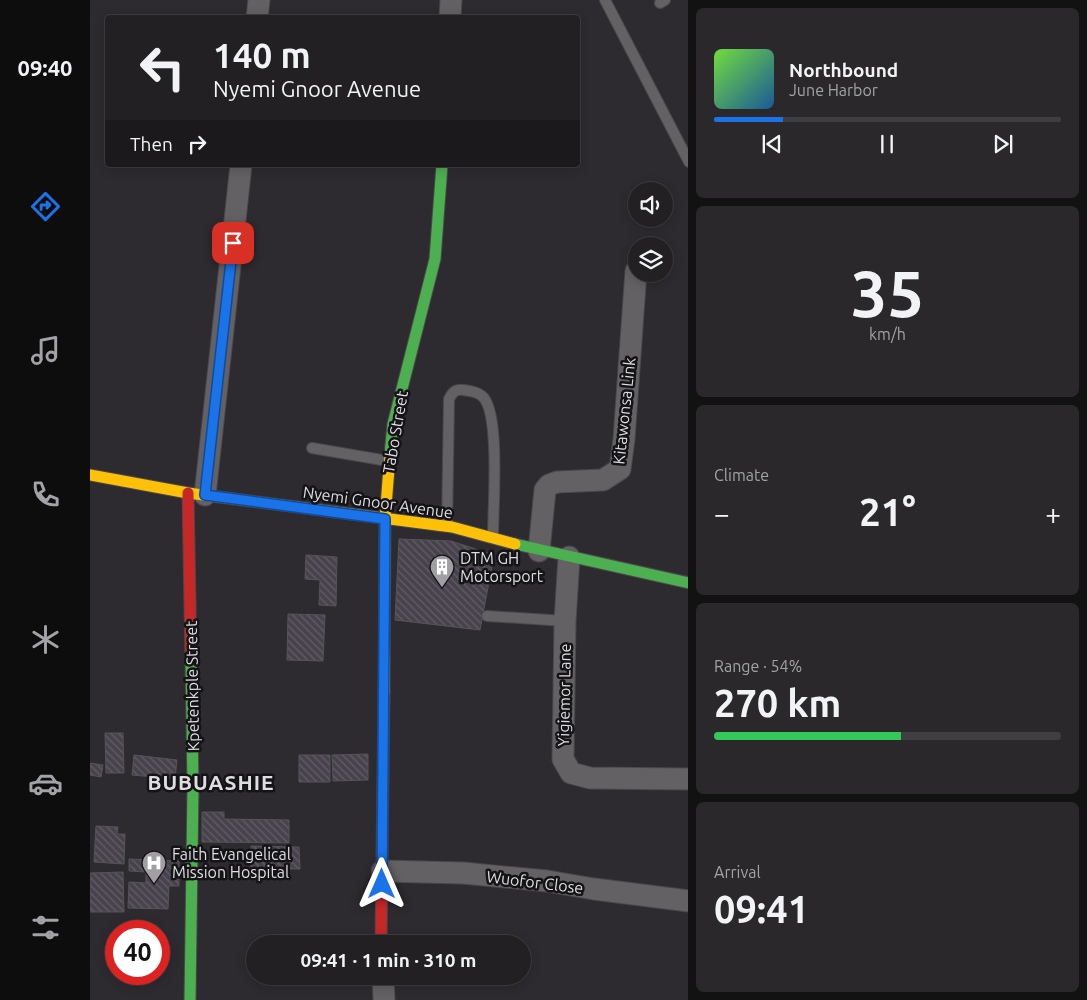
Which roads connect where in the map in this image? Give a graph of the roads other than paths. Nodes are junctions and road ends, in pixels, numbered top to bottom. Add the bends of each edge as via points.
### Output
1 (259, 0) edge
2 (451, 0) edge
3 (605, 0) edge
4 (258, 15) edge
5 (450, 15) edge
6 (688, 162) edge
7 (241, 167) edge
8 (442, 167) edge
9 (635, 282) edge
10 (312, 448) dead end
11 (389, 461) junction
12 (90, 475) edge
13 (196, 494) junction
14 (385, 519) junction
15 (447, 526) junction
16 (494, 538) junction
17 (539, 551) junction
18 (569, 557) junction
19 (688, 583) edge
20 (487, 616) dead end
21 (565, 621) junction
22 (688, 779) edge
23 (382, 871) junction
24 (688, 901) edge
25 (381, 935) edge
26 (383, 985) edge
27 (190, 1000) edge
28 (384, 1000) edge

1 - 4 street
2 - 5 street
3 - 6 lane
7 - 13 street, Kpetenkple Street
8 - 11 street, Tabo Street via 435,259 393,424
9 - 17 street, Kitawonsa Link via 620,469 603,480 549,484 545,490
10 - 11 lane
11 - 14 street, Tabo Street
12 - 13 street, Nyemi Gnoor Avenue
13 - 14 street, Nyemi Gnoor Avenue
13 - 27 street, Kpetenkple Street
14 - 15 street, Nyemi Gnoor Avenue
14 - 23 street, Tabo Street
15 - 16 street, Nyemi Gnoor Avenue
15 - 16 lane via 449,400 459,389 483,396 492,417
16 - 17 street, Nyemi Gnoor Avenue
17 - 18 street, Nyemi Gnoor Avenue
18 - 19 street, Nyemi Gnoor Avenue
18 - 21 street, Yigiemor Lane
20 - 21 lane
21 - 22 street, Yigiemor Lane via 563,760 571,773 590,778
23 - 24 street, Wuofor Close via 463,873 547,881
23 - 25 street, Tabo Street
26 - 28 street

